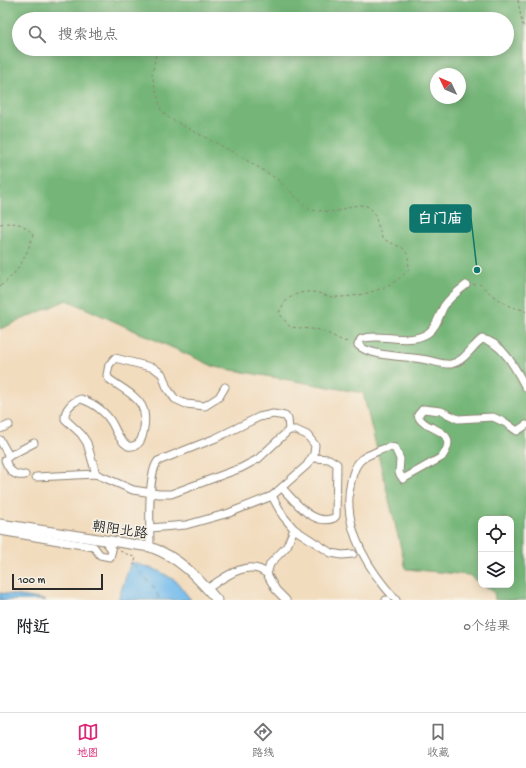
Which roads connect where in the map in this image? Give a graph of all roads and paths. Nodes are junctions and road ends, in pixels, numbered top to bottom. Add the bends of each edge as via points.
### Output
1 (518, 0) edge
2 (526, 27) edge
3 (156, 56) edge
4 (0, 224) edge
5 (466, 285) joint
6 (0, 286) edge
7 (526, 312) edge
8 (358, 342) junction
9 (225, 387) dead end
10 (526, 388) edge
11 (9, 425) dead end
12 (526, 425) edge
13 (0, 429) edge
14 (289, 430) junction
15 (0, 440) edge
16 (34, 443) dead end
17 (9, 456) junction
18 (313, 458) junction
19 (96, 474) junction
20 (25, 475) dead end
21 (36, 477) dead end
22 (282, 488) junction
23 (150, 492) junction
24 (272, 496) junction
25 (0, 524) edge
26 (150, 528) junction
27 (294, 529) junction
28 (0, 531) edge
29 (106, 542) junction
30 (120, 544) junction
31 (150, 547) junction
32 (353, 554) dead end
33 (134, 565) dead end
34 (268, 574) junction
35 (207, 589) junction
36 (217, 600) edge
37 (286, 600) edge
38 (396, 600) edge

1 - 2 path via 522,24
3 - 8 path via 152,75 161,110 169,118 277,179 310,210 335,212 363,205 369,208 374,212 382,238 403,248 408,255 409,269 386,285 359,295 343,297 298,292 282,305 279,313 290,327 321,330 343,341
4 - 6 path via 19,223 28,227 33,235 17,271
5 - 7 path via 480,284 488,293 507,305
5 - 8 street via 444,306 434,327 428,333 409,338 368,337
8 - 10 street via 361,348 378,353 450,364 464,358 482,339 487,340 500,349
9 - 19 street via 219,397 209,404 194,406 176,399 167,388 162,374 154,368 120,358 112,360 107,375 109,379 131,392 138,400 146,421 138,444 128,446 119,438 112,422 93,404 82,399 70,405 66,410 65,419 87,443
11 - 13 street
12 - 38 street via 517,431 493,417 458,419 441,411 423,409 418,415 419,419 438,428 447,440 446,451 442,457 403,479 398,473 400,459 395,448 391,446 358,462 350,488 350,523 359,547
14 - 18 street via 302,432 311,438 315,445
14 - 23 street via 263,455 241,468 171,494
14 - 23 street via 288,419 285,416 273,414 259,417 216,438 158,461
15 - 17 street
16 - 17 street
17 - 20 street via 5,460 11,472 20,476
18 - 22 street
18 - 22 street via 329,459 337,464 334,518 315,518
19 - 21 street
19 - 23 street via 128,488
22 - 24 street
23 - 26 street
24 - 26 street via 186,526
24 - 27 street
25 - 29 main road, 朝阳北路
26 - 31 street
27 - 32 street via 331,553
27 - 34 street via 287,546 270,564
28 - 29 street via 94,546 100,555 110,557 112,550
29 - 30 main road, 朝阳北路
30 - 31 main road, 朝阳北路
30 - 33 path via 120,551 136,558
31 - 35 main road, 朝阳北路 via 170,555
34 - 35 street via 260,568 250,567 225,577
34 - 37 street via 276,590
35 - 36 main road, 朝阳北路

